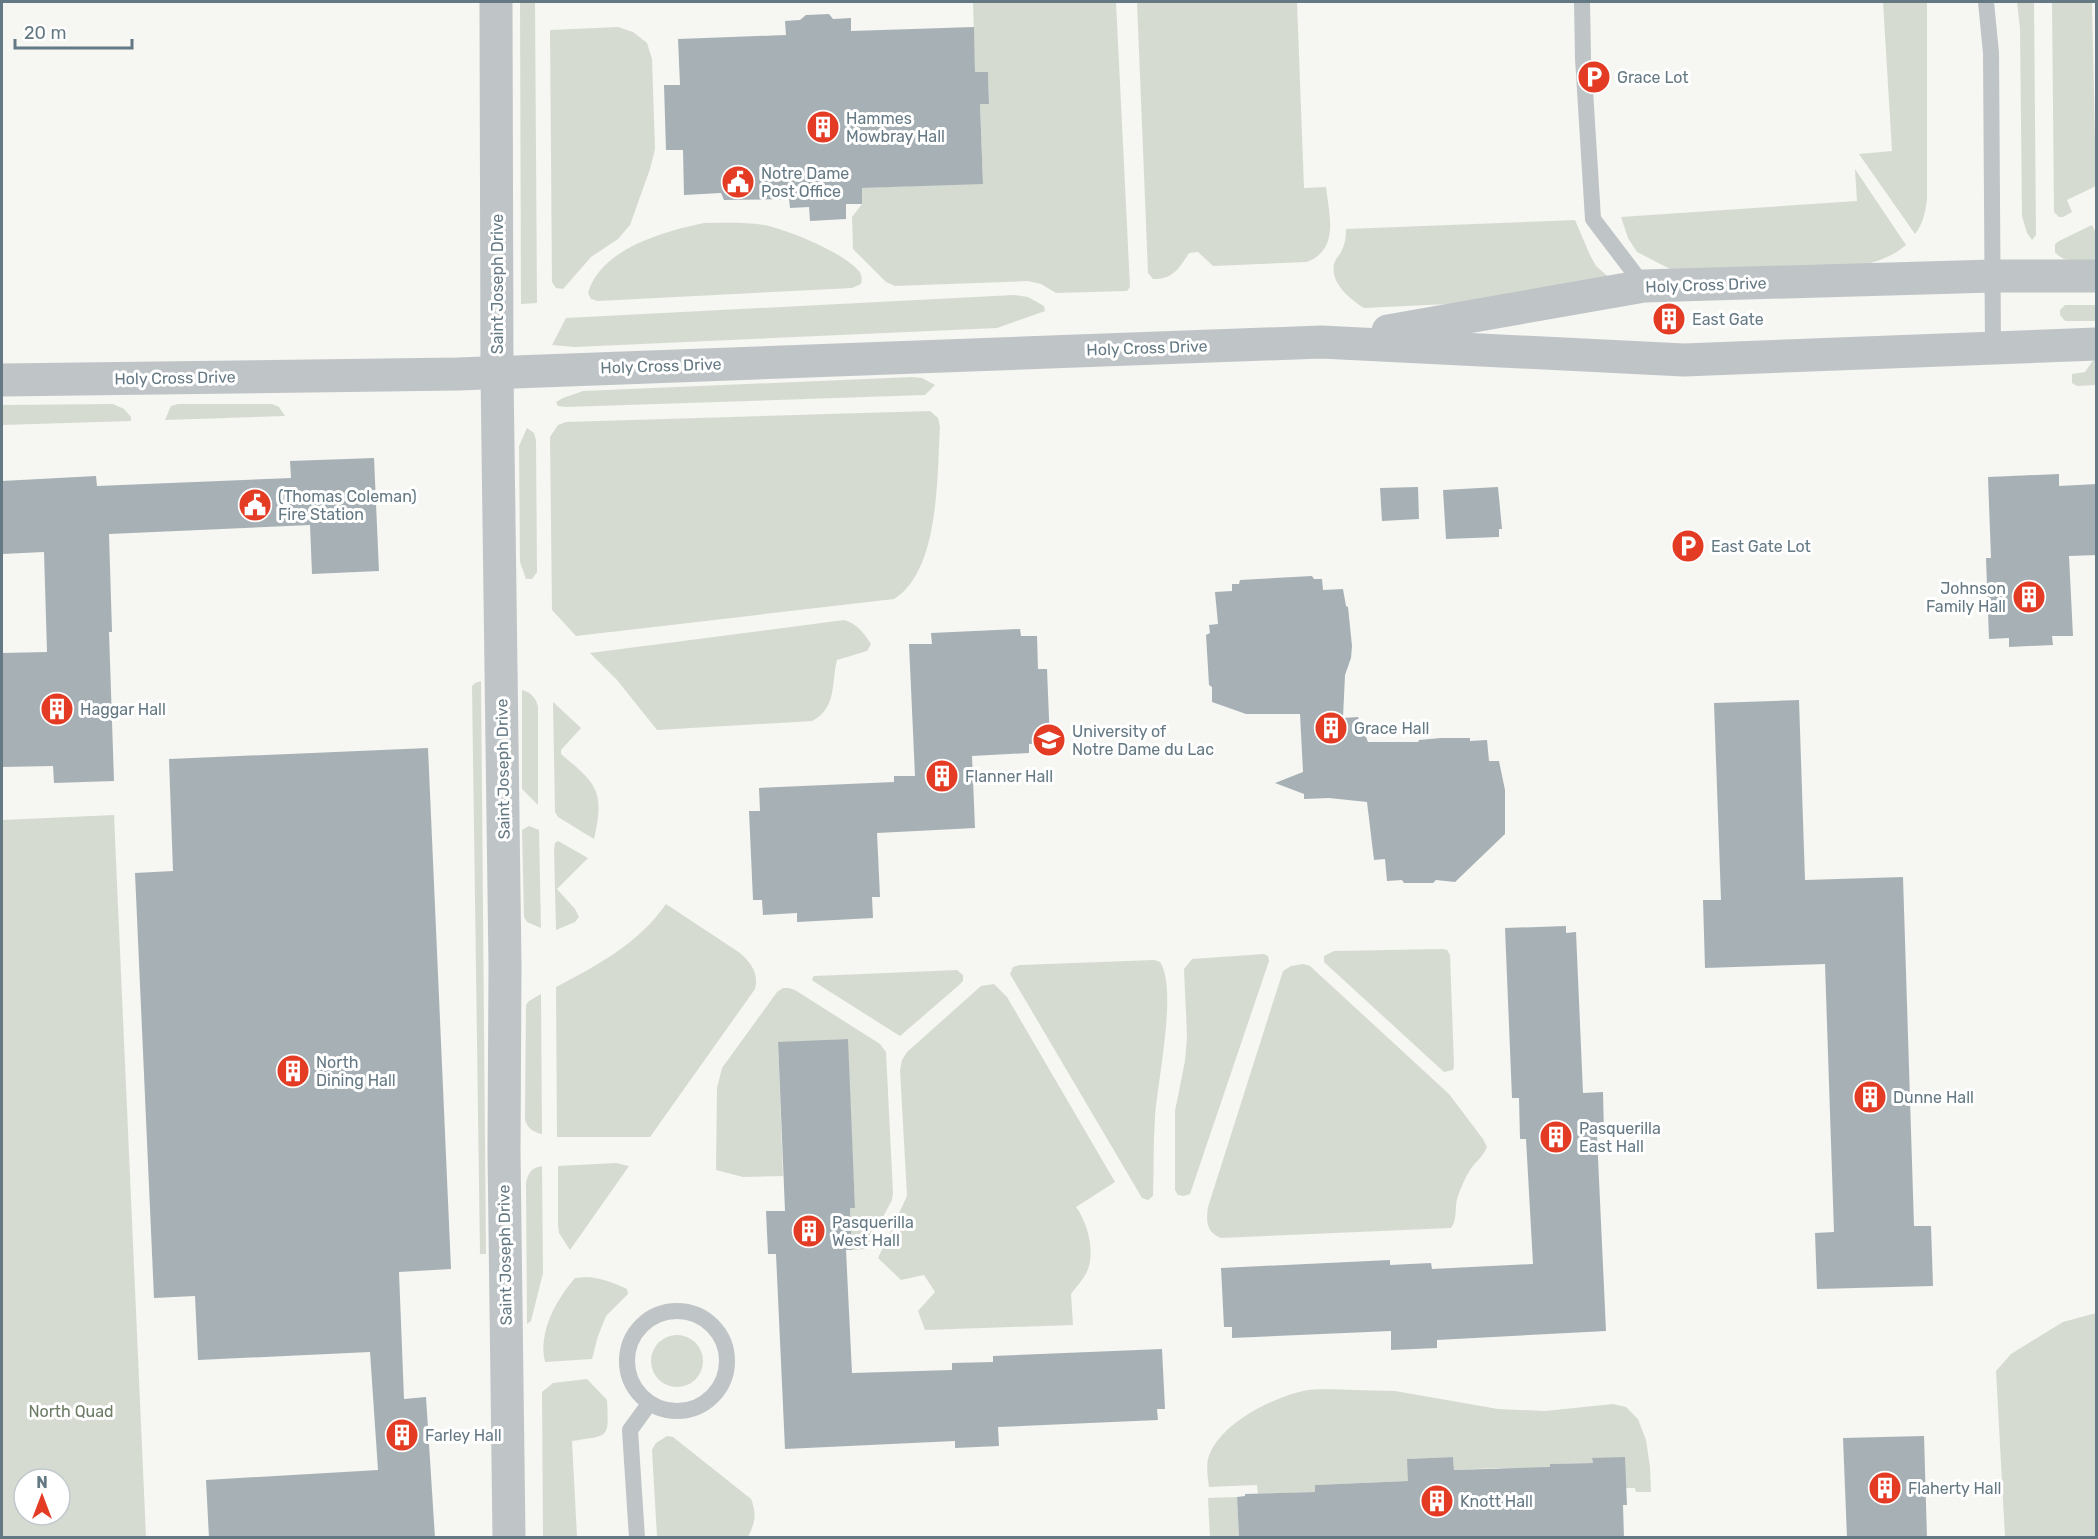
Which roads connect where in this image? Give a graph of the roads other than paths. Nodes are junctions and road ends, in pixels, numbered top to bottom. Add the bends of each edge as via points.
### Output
1 (496, 2) edge
2 (1582, 2) edge
3 (1986, 2) edge
4 (1993, 276) junction
5 (2097, 276) edge
6 (1644, 286) junction
7 (1321, 342) junction
8 (2097, 344) edge
9 (1993, 346) junction
10 (497, 372) junction
11 (2, 380) edge
12 (649, 1404) junction
13 (509, 1538) edge
14 (637, 1538) edge

1 - 10 street, Saint Joseph Drive
2 - 6 lane via 1593,219
3 - 4 lane via 1991,53
4 - 5 street, Holy Cross Drive
4 - 6 street, Holy Cross Drive
4 - 9 lane
6 - 7 street, Holy Cross Drive
7 - 9 street, Holy Cross Drive via 1684,360
7 - 10 street, Holy Cross Drive
8 - 9 street, Holy Cross Drive
10 - 11 street, Holy Cross Drive
10 - 13 street, Saint Joseph Drive
12 - 12 lane via 681,1412 697,1408 721,1386 727,1354 713,1326 699,1316 685,1312 655,1316 633,1336 626,1366 630,1381
12 - 14 lane via 630,1430

